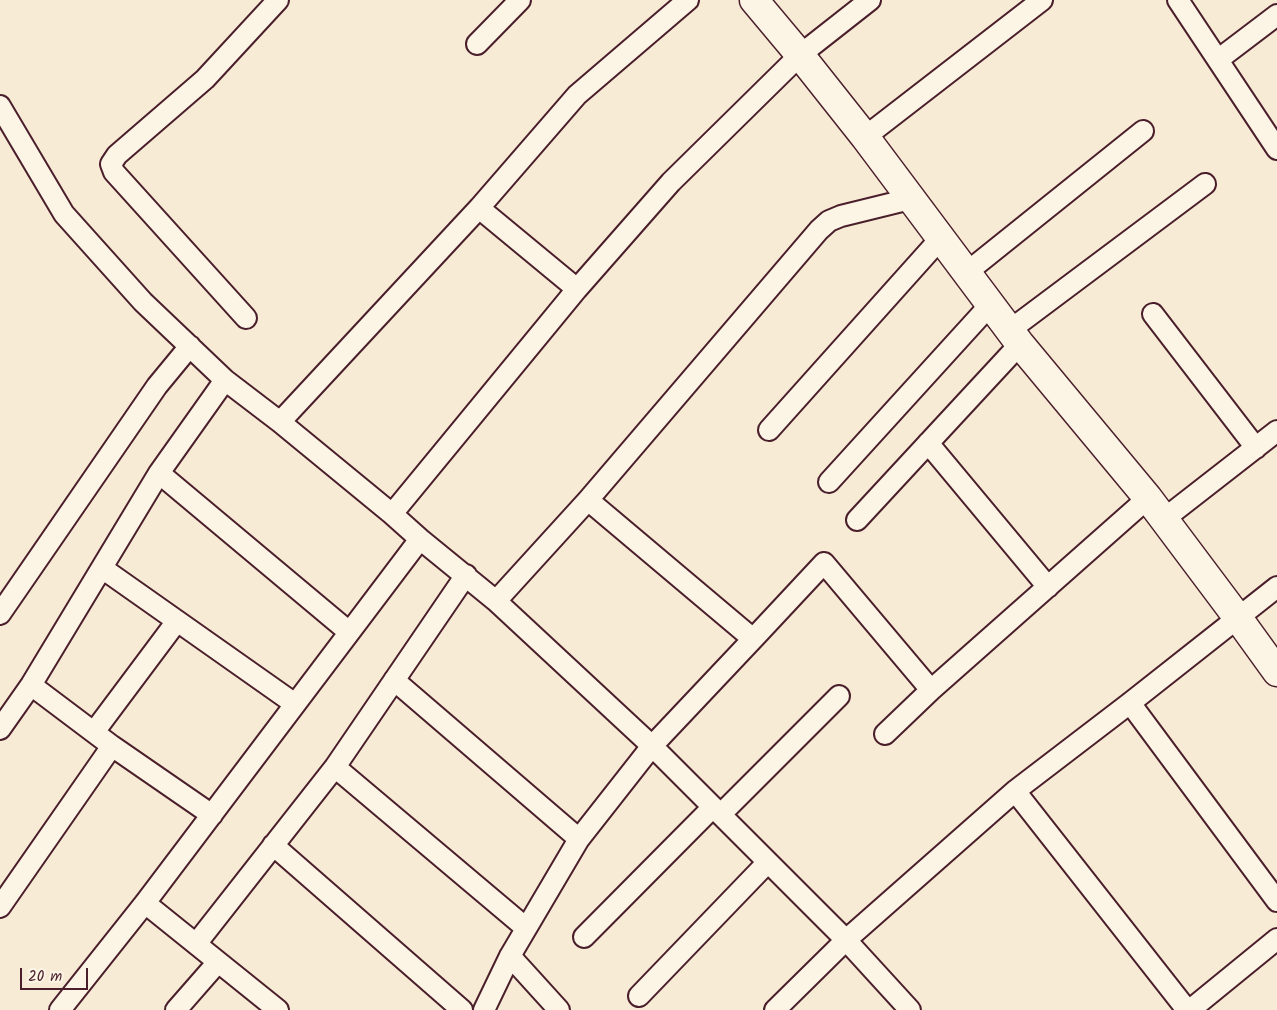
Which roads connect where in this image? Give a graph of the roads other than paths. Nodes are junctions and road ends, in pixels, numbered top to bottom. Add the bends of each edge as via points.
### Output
1 (278, 0) edge
2 (520, 0) edge
3 (688, 0) edge
4 (754, 0) edge
5 (870, 0) edge
6 (1042, 0) edge
7 (1178, 0) edge
8 (1277, 16) edge
9 (477, 44) dead end
10 (800, 55) junction
11 (1219, 59) junction
12 (0, 106) edge
13 (1143, 131) dead end
14 (865, 137) junction
15 (1277, 148) edge
16 (1205, 184) dead end
17 (910, 199) junction
18 (478, 208) junction
19 (940, 240) junction
20 (966, 273) junction
21 (577, 289) junction
22 (990, 305) junction
23 (1153, 314) dead end
24 (246, 318) dead end
25 (1015, 337) junction
26 (190, 346) junction
27 (225, 380) junction
28 (280, 422) junction
29 (769, 430) dead end
30 (1277, 431) edge
31 (928, 443) junction
32 (1256, 448) junction
33 (159, 473) junction
34 (829, 482) dead end
35 (1148, 498) junction
36 (588, 500) junction
37 (392, 514) junction
38 (857, 520) dead end
39 (1164, 520) junction
40 (420, 539) junction
41 (102, 568) junction
42 (466, 575) junction
43 (1048, 587) junction
44 (1277, 587) edge
45 (496, 601) junction
46 (0, 614) edge
47 (1238, 618) junction
48 (177, 621) junction
49 (349, 632) junction
50 (753, 639) junction
51 (1277, 672) edge
52 (394, 680) junction
53 (31, 685) junction
54 (931, 690) junction
55 (839, 696) dead end
56 (1130, 703) junction
57 (295, 704) junction
58 (0, 729) edge
59 (94, 732) junction
60 (884, 734) dead end
61 (112, 746) junction
62 (652, 746) junction
63 (335, 767) junction
64 (1016, 790) junction
65 (717, 811) junction
66 (212, 815) junction
67 (579, 839) junction
68 (273, 845) junction
69 (768, 862) junction
70 (1277, 901) edge
71 (145, 903) junction
72 (0, 907) edge
73 (526, 928) junction
74 (584, 937) dead end
75 (1277, 939) edge
76 (846, 940) junction
77 (196, 944) junction
78 (510, 956) junction
79 (218, 962) junction
80 (639, 996) dead end
81 (60, 1010) edge
82 (176, 1010) edge
83 (278, 1010) edge
84 (462, 1010) edge
85 (484, 1010) edge
86 (559, 1010) edge
87 (775, 1010) edge
88 (910, 1010) edge
89 (1189, 1010) edge

1 - 24 street via 205,79 117,155 111,164 114,172
2 - 9 street
3 - 18 street via 576,96
4 - 10 street
5 - 10 street
6 - 14 street
7 - 11 street
8 - 11 street
10 - 14 street
10 - 21 street via 672,182
11 - 15 street
12 - 26 street via 64,214 144,302
13 - 20 street
14 - 17 street
16 - 25 street
17 - 19 street
17 - 36 street via 841,216 819,230
18 - 21 street
18 - 28 street
19 - 20 street
19 - 29 street
20 - 22 street
21 - 37 street
22 - 25 street
22 - 34 street
23 - 32 street
25 - 31 street
25 - 35 street
26 - 27 street
26 - 46 street via 156,386
27 - 28 street
27 - 33 street
28 - 37 street
30 - 32 street
31 - 38 street
31 - 43 street
32 - 39 street
33 - 41 street
33 - 49 street
35 - 39 street
35 - 43 street
36 - 45 street
36 - 50 street
37 - 40 street
39 - 47 street
40 - 42 street
40 - 49 street
41 - 48 street
41 - 53 street
42 - 45 street
42 - 52 street
43 - 54 street
44 - 47 street
45 - 62 street
47 - 51 street
47 - 56 street
48 - 57 street
48 - 59 street
49 - 57 street
50 - 54 street via 824,563
50 - 62 street
52 - 63 street
52 - 67 street
53 - 58 street
53 - 59 street
54 - 60 street
55 - 65 street
56 - 64 street
56 - 70 street
57 - 66 street
59 - 61 street
61 - 66 street
61 - 72 street
62 - 65 street
62 - 67 street
63 - 68 street
63 - 73 street
64 - 76 street
64 - 89 street
65 - 69 street
65 - 74 street
66 - 71 street
67 - 73 street
68 - 77 street
68 - 84 street
69 - 76 street
69 - 80 street
71 - 77 street
71 - 81 street
73 - 78 street
75 - 89 street
76 - 87 street
76 - 88 street
77 - 79 street
78 - 85 street
78 - 86 street
79 - 82 street
79 - 83 street

